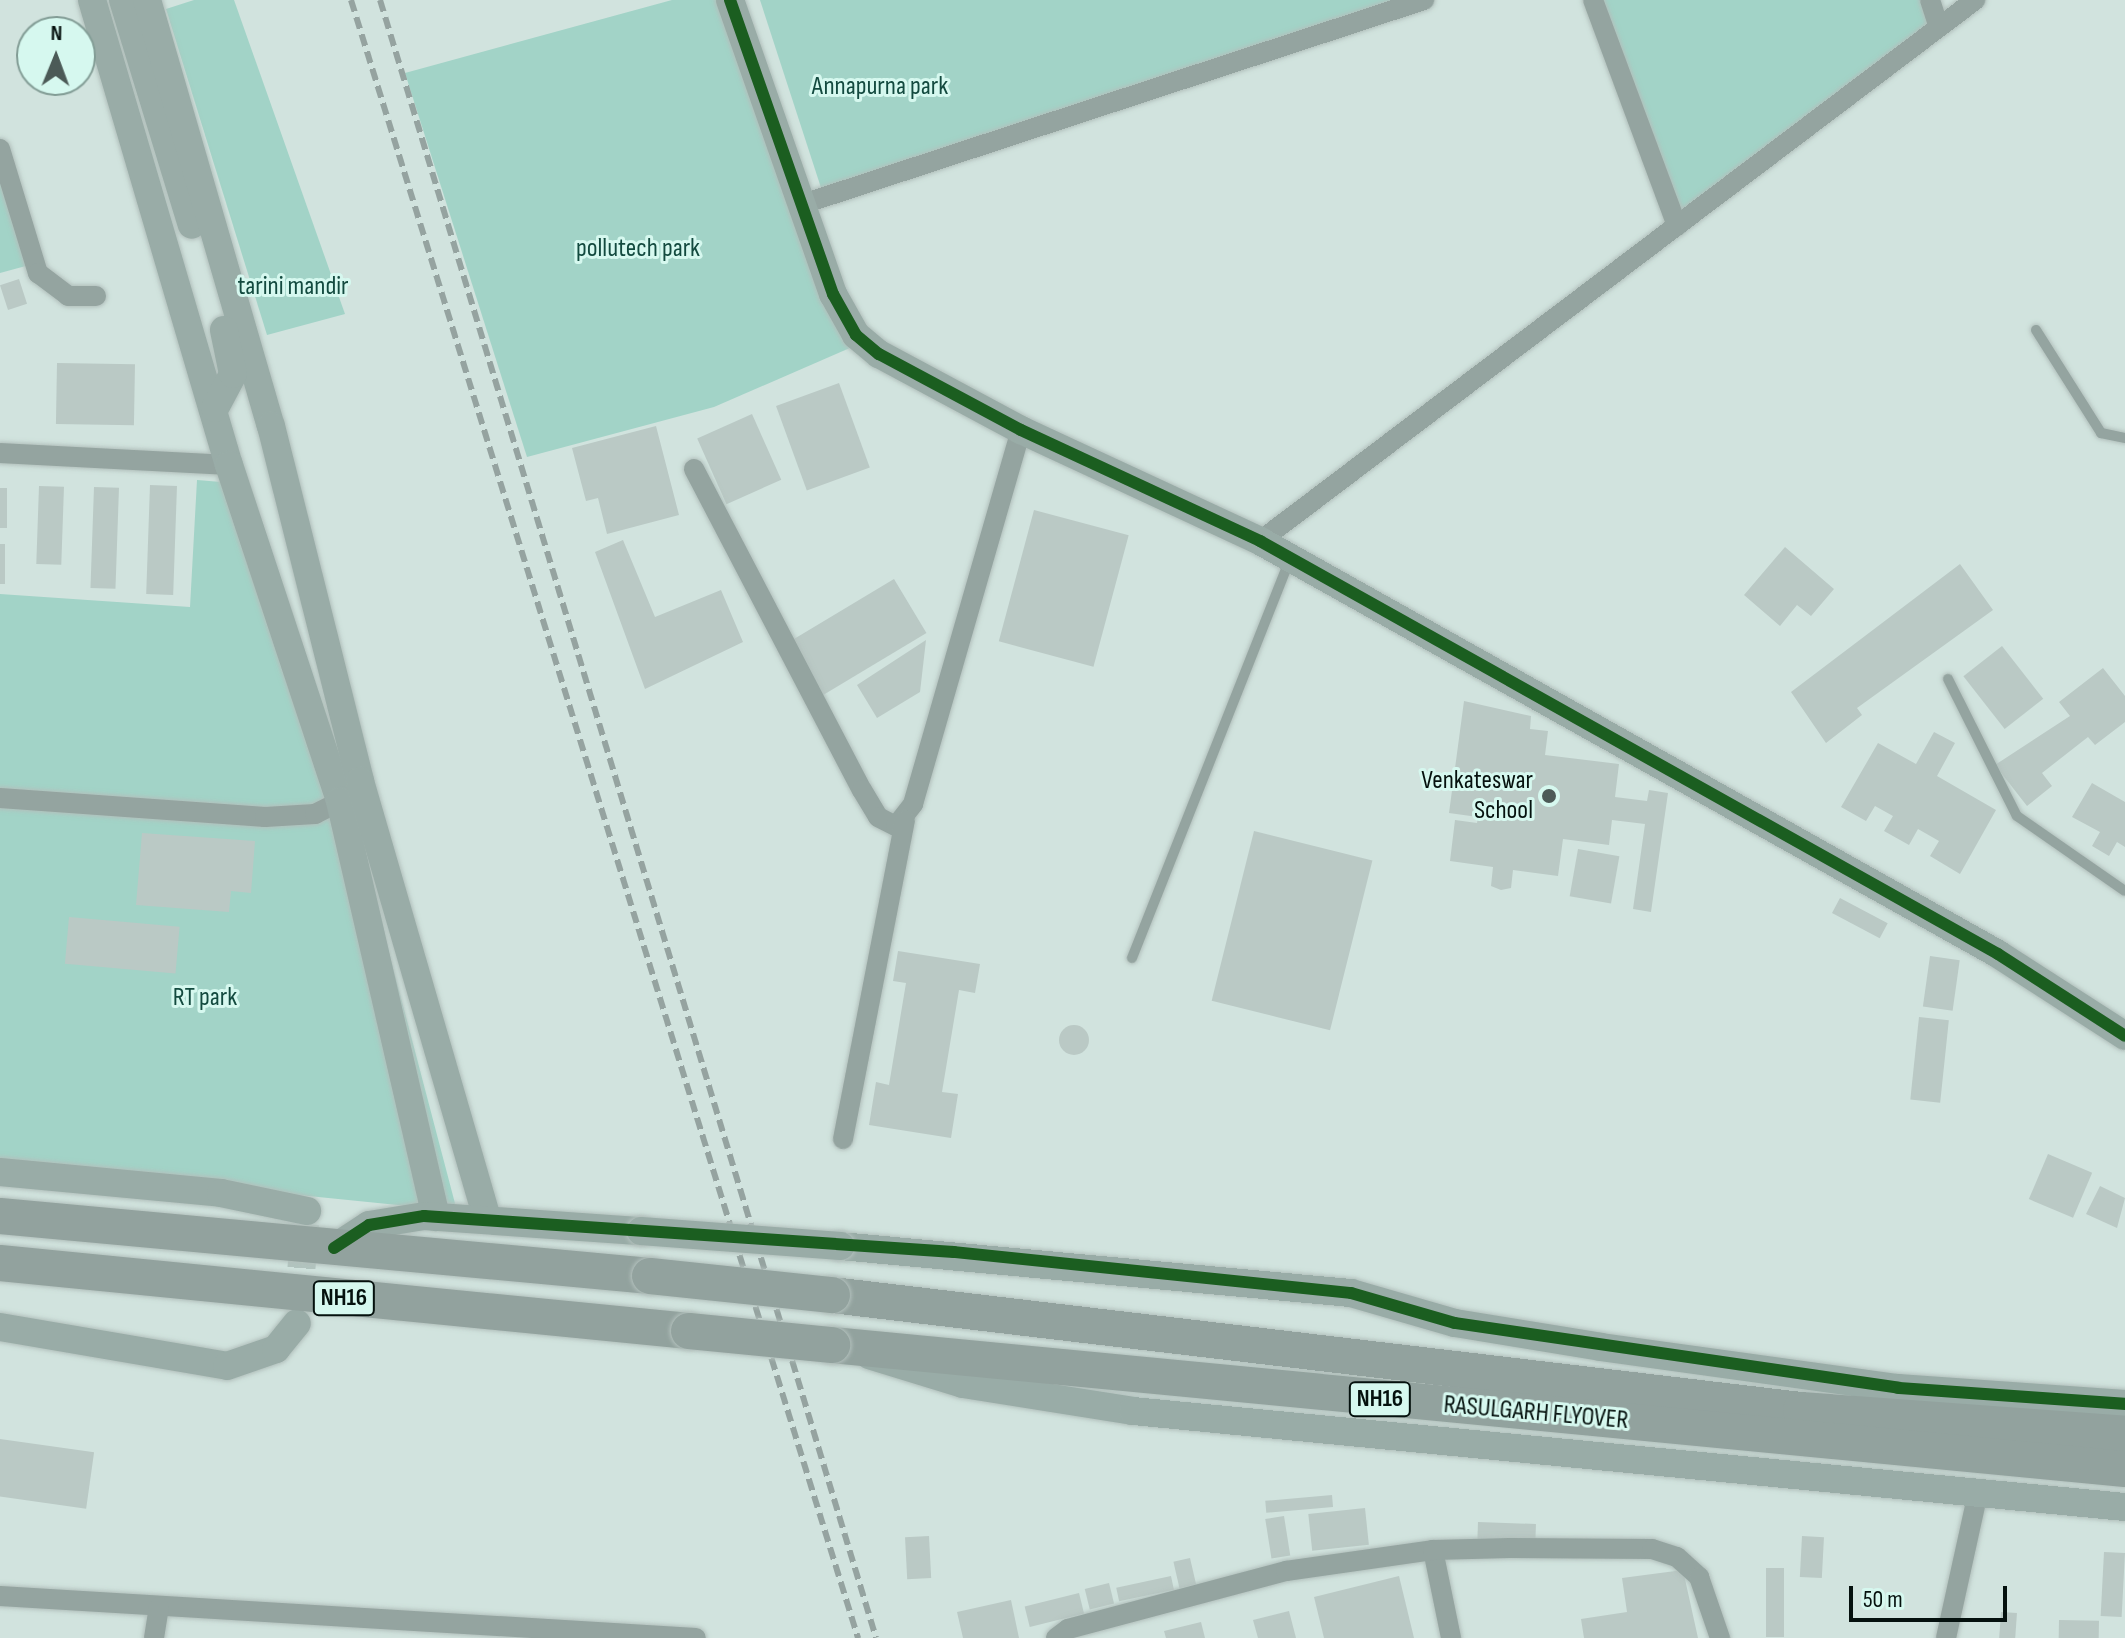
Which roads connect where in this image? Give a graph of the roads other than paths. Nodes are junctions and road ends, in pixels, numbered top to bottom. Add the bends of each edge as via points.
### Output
1 (92, 0) edge
2 (123, 0) edge
3 (147, 0) edge
4 (730, 0) edge
5 (1424, 0) edge
6 (1593, 0) edge
7 (1930, 0) edge
8 (1975, 0) edge
9 (1939, 27) junction
10 (0, 149) edge
11 (800, 205) junction
12 (1677, 226) junction
13 (96, 296) dead end
14 (2036, 330) dead end
15 (232, 357) junction
16 (262, 396) junction
17 (215, 408) junction
18 (1021, 430) junction
19 (2125, 438) edge
20 (0, 453) edge
21 (229, 465) junction
22 (694, 469) dead end
23 (1260, 541) junction
24 (1290, 557) junction
25 (1948, 679) dead end
26 (0, 798) edge
27 (340, 801) junction
28 (905, 820) junction
29 (2125, 891) edge
30 (1132, 958) dead end
31 (2125, 1036) edge
32 (843, 1139) dead end
33 (0, 1172) edge
34 (307, 1211) dead end
35 (0, 1216) edge
36 (436, 1217) junction
37 (487, 1217) junction
38 (334, 1248) junction
39 (0, 1263) edge
40 (297, 1323) tunnel mouth
41 (0, 1327) edge
42 (842, 1346) junction
43 (2125, 1404) edge
44 (2125, 1434) edge
45 (2125, 1469) edge
46 (1977, 1497) junction
47 (2125, 1507) edge
48 (1433, 1550) junction
49 (0, 1596) edge
50 (159, 1607) junction
51 (568, 1636) edge
52 (154, 1638) edge
53 (696, 1638) edge
54 (1056, 1638) edge
55 (1451, 1638) edge
56 (1720, 1638) edge
57 (1946, 1638) edge

1 - 17 street
2 - 15 street
3 - 16 street
4 - 11 street
5 - 11 street
6 - 12 street
7 - 9 street
8 - 9 street
9 - 12 street
10 - 13 street via 38,273 68,296
11 - 18 street via 833,294 856,335 879,354
12 - 23 street
14 - 19 lane via 2101,433
15 - 16 street
15 - 17 street via 230,386
16 - 37 street via 360,781
17 - 21 street
18 - 23 street
18 - 28 street
20 - 21 street
21 - 27 street
22 - 28 street via 878,817 896,826
23 - 24 street
24 - 30 lane
24 - 31 street via 1998,954
25 - 29 lane via 2017,816
26 - 27 street via 265,817 315,814
27 - 36 street
28 - 32 street
33 - 34 street via 221,1193
35 - 38 highway, NH16
36 - 37 street
36 - 38 street via 369,1225
37 - 43 street, bridge via 1351,1293 1455,1323 1601,1347 1898,1388
38 - 44 highway, RASULGARH FLYOVER / NH16, bridge via 832,1295 1046,1325 1801,1410
39 - 42 highway, NH16, bridge
40 - 41 street via 276,1349 227,1366
42 - 45 highway, RASULGARH FLYOVER / NH16
42 - 46 street via 901,1370 963,1384 1133,1411
46 - 47 street
46 - 57 street
48 - 54 street via 1286,1571 1068,1629
48 - 55 street
48 - 56 street via 1652,1549 1677,1557 1699,1577
49 - 50 street
50 - 51 street
50 - 52 street
51 - 53 street

